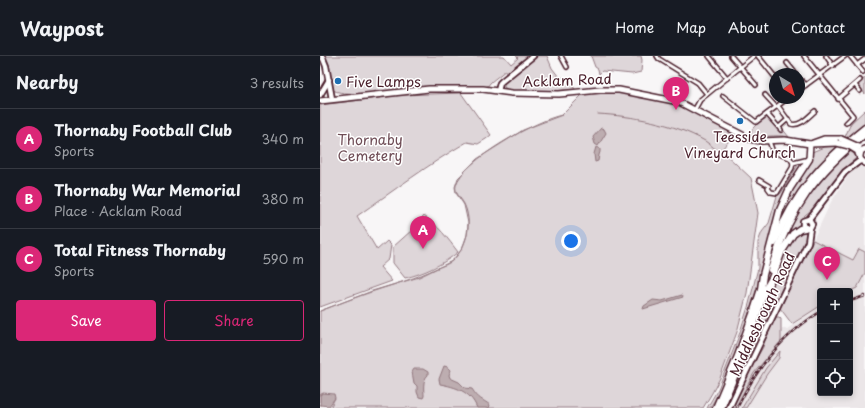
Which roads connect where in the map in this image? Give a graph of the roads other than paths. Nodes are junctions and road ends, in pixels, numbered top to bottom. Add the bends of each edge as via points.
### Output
1 (322, 56) edge
2 (533, 56) edge
3 (561, 56) edge
4 (657, 56) edge
5 (709, 56) edge
6 (731, 56) edge
7 (754, 56) edge
8 (758, 56) edge
9 (804, 56) edge
10 (826, 56) edge
11 (846, 56) edge
12 (850, 56) edge
13 (865, 59) edge
14 (787, 64) dead end
15 (857, 65) junction
16 (833, 66) junction
17 (567, 67) dead end
18 (740, 67) junction
19 (791, 68) edge
20 (769, 70) edge
21 (862, 72) dead end
22 (820, 75) junction
23 (727, 78) junction
24 (329, 80) junction
25 (860, 80) dead end
26 (756, 85) dead end
27 (806, 85) edge
28 (855, 85) junction
29 (498, 91) junction
30 (860, 91) dead end
31 (707, 94) junction
32 (320, 95) edge
33 (765, 95) dead end
34 (723, 96) dead end
35 (332, 99) junction
36 (838, 99) junction
37 (320, 101) edge
38 (780, 104) edge
39 (777, 106) junction
40 (695, 109) junction
41 (815, 111) dead end
42 (767, 114) junction
43 (808, 117) junction
44 (788, 120) junction
45 (810, 120) dead end
46 (846, 123) dead end
47 (865, 128) edge
48 (865, 134) edge
49 (770, 140) junction
50 (810, 144) junction
51 (865, 149) edge
52 (860, 155) edge
53 (809, 159) junction
54 (793, 162) junction
55 (759, 180) dead end
56 (809, 220) junction
57 (807, 228) junction
58 (763, 290) junction
59 (731, 374) junction
60 (712, 408) edge
61 (716, 408) edge
62 (723, 408) edge
63 (729, 408) edge

1 - 24 main road
2 - 29 main road via 500,83
3 - 17 street
4 - 31 street via 698,83
5 - 23 street
6 - 18 street
7 - 18 street
8 - 20 street
9 - 22 street
10 - 16 street
11 - 16 street
12 - 15 street
13 - 15 street
14 - 19 street
15 - 21 street
16 - 22 street
18 - 23 street
18 - 26 street
22 - 27 street
22 - 36 street
23 - 31 street
24 - 32 main road
24 - 35 main road
25 - 28 street
28 - 30 street
28 - 36 street
29 - 35 main road, Acklam Road via 429,89
29 - 40 main road, Acklam Road via 559,94 619,90 679,102
31 - 40 street
33 - 39 street
34 - 42 street via 756,122
35 - 37 main road, Acklam Road
36 - 46 street via 852,116
38 - 39 street
39 - 42 street
39 - 44 street
40 - 49 main road, Acklam Road via 750,139
41 - 43 street
42 - 44 street via 780,129
43 - 44 street via 794,125
43 - 45 street
47 - 58 highway via 824,163 800,194 777,236
48 - 58 highway via 818,176 803,198 787,224
49 - 50 main road, Acklam Road
49 - 54 street via 773,152 790,158
50 - 52 main road, Acklam Road, bridge via 839,141
50 - 53 main road
51 - 52 main road, Acklam Road
51 - 52 main road
52 - 56 main road, Middlesbrough Road
53 - 54 street
53 - 58 highway via 790,188 780,210 763,275
54 - 55 street via 777,194 771,192 769,186
56 - 57 main road, Middlesbrough Road via 812,224
56 - 57 main road, Middlesbrough Road via 803,221 803,226
57 - 58 highway via 796,231 790,238 772,278
57 - 63 main road, Middlesbrough Road via 810,236
58 - 59 highway
58 - 62 highway via 749,341
59 - 60 highway
59 - 61 highway

